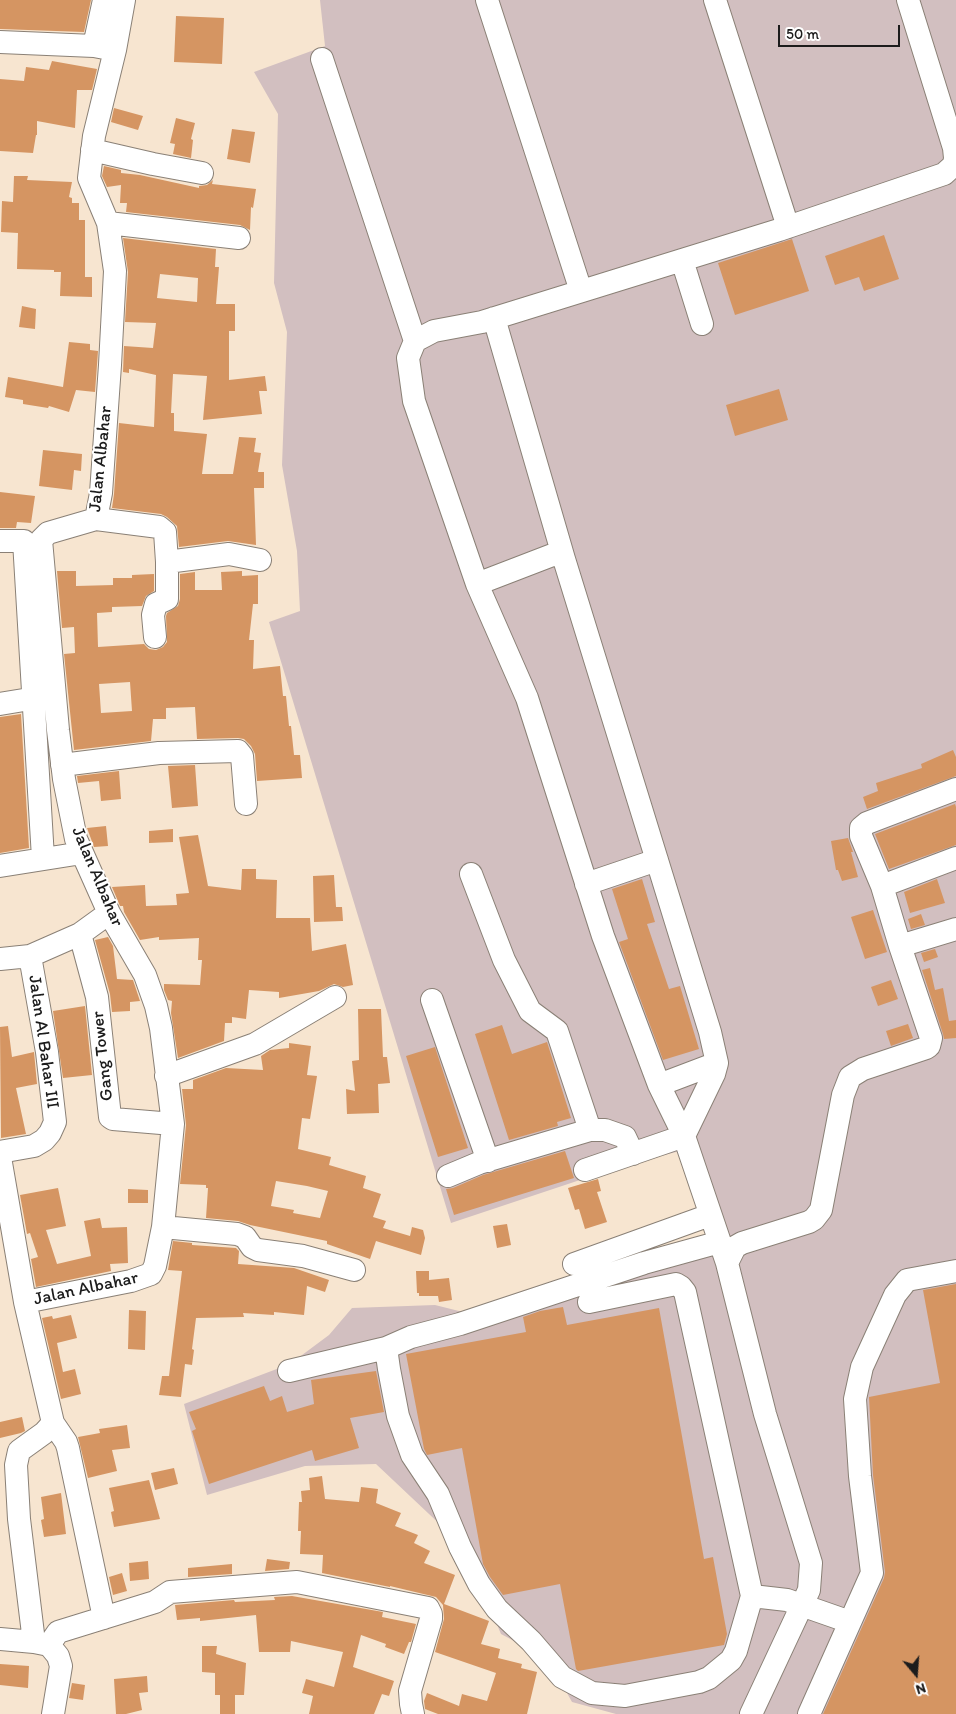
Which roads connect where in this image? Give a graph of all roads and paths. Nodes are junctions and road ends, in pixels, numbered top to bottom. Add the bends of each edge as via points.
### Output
1 (104, 0) edge
2 (124, 0) edge
3 (487, 0) edge
4 (715, 0) edge
5 (908, 0) edge
6 (0, 42) edge
7 (104, 48) junction
8 (322, 58) dead end
9 (92, 150) junction
10 (202, 173) dead end
11 (108, 223) junction
12 (788, 227) junction
13 (239, 238) dead end
14 (682, 260) junction
15 (581, 291) junction
16 (494, 318) junction
17 (702, 324) dead end
18 (415, 341) junction
19 (96, 520) junction
20 (0, 541) edge
21 (564, 559) junction
22 (260, 560) dead end
23 (167, 562) junction
24 (477, 584) junction
25 (155, 637) dead end
26 (44, 697) junction
27 (0, 704) edge
28 (63, 772) junction
29 (38, 781) junction
30 (956, 789) edge
31 (246, 804) dead end
32 (82, 853) junction
33 (43, 858) junction
34 (956, 858) edge
35 (657, 860) junction
36 (0, 866) edge
37 (470, 874) dead end
38 (586, 884) junction
39 (882, 886) junction
40 (109, 913) junction
41 (956, 929) edge
42 (80, 934) junction
43 (900, 946) junction
44 (30, 956) junction
45 (0, 959) edge
46 (335, 998) dead end
47 (432, 1000) dead end
48 (717, 1063) junction
49 (166, 1076) junction
50 (659, 1085) junction
51 (172, 1124) junction
52 (590, 1130) junction
53 (684, 1136) junction
54 (0, 1152) edge
55 (633, 1154) junction
56 (0, 1158) edge
57 (488, 1161) junction
58 (585, 1170) dead end
59 (448, 1176) dead end
60 (710, 1215) junction
61 (163, 1227) junction
62 (6, 1240) edge
63 (723, 1252) junction
64 (574, 1264) dead end
65 (354, 1270) dead end
66 (956, 1271) edge
67 (25, 1302) junction
68 (589, 1302) dead end
69 (386, 1348) junction
70 (289, 1371) dead end
71 (53, 1423) junction
72 (10, 1519) edge
73 (752, 1596) junction
74 (811, 1608) junction
75 (104, 1618) junction
76 (847, 1620) junction
77 (0, 1640) edge
78 (41, 1643) junction
79 (53, 1714) edge
80 (414, 1714) edge
81 (751, 1714) edge
82 (809, 1714) edge

1 - 7 street
2 - 7 street, Jalan Albahar
3 - 15 street
4 - 12 street
5 - 12 street via 954,148 954,165 939,176
6 - 7 street
7 - 9 street, Jalan Albahar
8 - 18 street
9 - 10 street
9 - 11 street, Jalan Albahar via 89,178
11 - 13 street
11 - 19 street, Jalan Albahar via 115,279 103,468
12 - 14 street
14 - 15 street
14 - 17 street
15 - 16 street
16 - 18 street via 434,331
16 - 21 street
18 - 24 street via 408,358 414,401
19 - 23 street via 161,528
19 - 26 street, Jalan Albahar via 48,533 41,540
20 - 26 street via 24,541
21 - 24 street via 555,554 548,556
21 - 35 street
22 - 23 street via 229,554
23 - 25 street via 167,599 156,604 153,615
24 - 38 street via 527,698
26 - 27 street
26 - 28 street, Jalan Albahar
26 - 29 street
28 - 29 street
28 - 31 street via 159,753 238,751 242,756
28 - 32 street, Jalan Albahar via 76,839
29 - 33 street
30 - 39 street via 861,828 861,836
32 - 33 street
32 - 40 street, Jalan Albahar
33 - 36 street
34 - 39 street
35 - 38 street
35 - 48 street
37 - 52 street via 504,960 530,1011 557,1031
38 - 50 street
39 - 43 street
40 - 42 street
40 - 49 street, Jalan Albahar via 145,975 161,1028
41 - 43 street
42 - 44 street
42 - 51 street, Gang Tower via 97,997 110,1117
43 - 63 street via 931,1038 929,1046 863,1069 850,1077 843,1095 821,1210 814,1219
44 - 45 street
44 - 54 street, Jalan Al Bahar III via 47,1052 55,1122 44,1140 34,1146
46 - 49 street via 255,1044
47 - 57 street
48 - 50 street
48 - 53 street
49 - 51 street, Jalan Albahar
50 - 53 street
51 - 61 street, Jalan Albahar
52 - 55 street via 605,1130 625,1137
52 - 57 street
53 - 55 street
53 - 60 street
55 - 58 street
56 - 62 street
57 - 59 street
60 - 63 street
60 - 64 street
61 - 65 street via 237,1234 258,1250 303,1256
61 - 67 street, Jalan Albahar via 151,1274
62 - 67 street
63 - 69 street via 644,1263 411,1337
63 - 74 street via 765,1414 811,1563
66 - 76 street via 907,1280 895,1295 862,1367 855,1399 860,1476 872,1573
67 - 71 street, Jalan Albahar
68 - 73 street via 676,1284 685,1292
69 - 70 street
69 - 73 street via 398,1416 412,1455 438,1494 479,1584 497,1609 562,1677 592,1693 624,1696 709,1678 731,1660 736,1651
71 - 72 street via 19,1451
71 - 75 street via 68,1448
72 - 78 street
73 - 74 street via 787,1600
74 - 76 street
74 - 81 street
75 - 78 street via 58,1632
75 - 80 street via 155,1602 170,1592 297,1582 428,1608 432,1614 410,1690
76 - 82 street
77 - 78 street
78 - 79 street via 58,1656 61,1666

